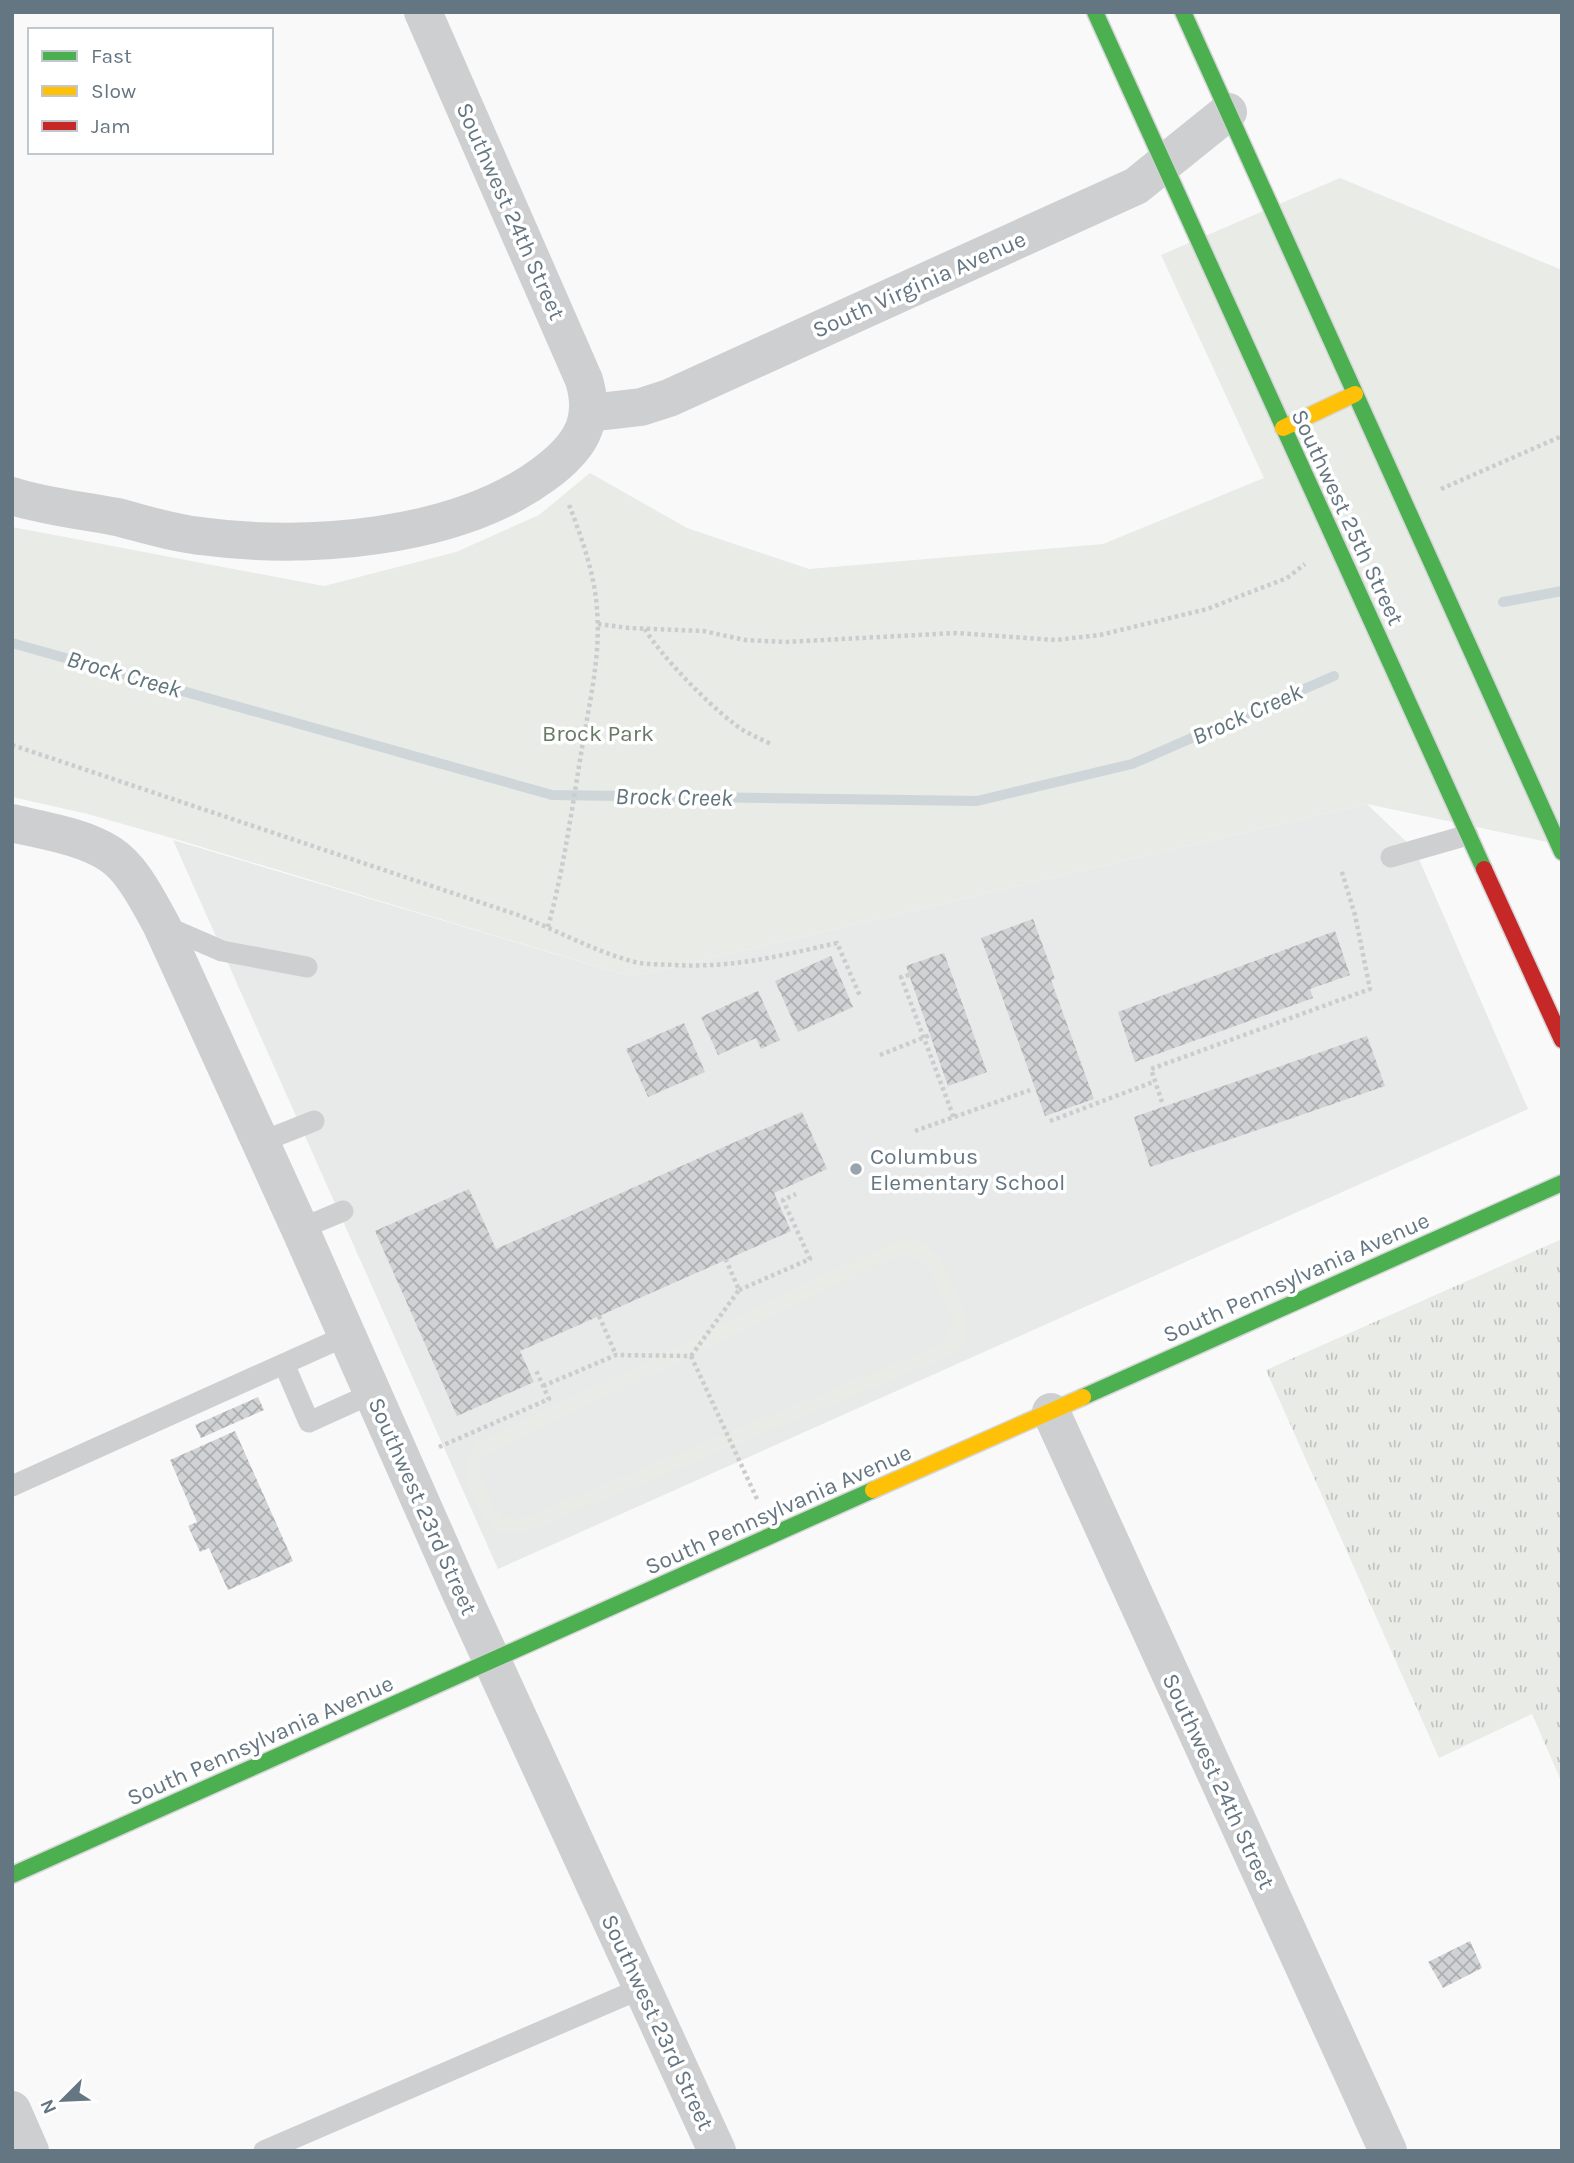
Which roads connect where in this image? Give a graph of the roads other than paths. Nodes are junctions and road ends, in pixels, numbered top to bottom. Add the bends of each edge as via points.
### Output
1 (423, 12) edge
2 (1095, 12) edge
3 (1183, 12) edge
4 (1228, 112) junction
5 (1162, 163) junction
6 (1355, 394) junction
7 (589, 413) junction
8 (1283, 428) junction
9 (12, 496) edge
10 (12, 823) edge
11 (1468, 835) junction
12 (1562, 852) edge
13 (1391, 857) dead end
14 (161, 924) junction
15 (307, 967) dead end
16 (1562, 1041) edge
17 (314, 1121) dead end
18 (261, 1142) junction
19 (1562, 1183) edge
20 (342, 1211) dead end
21 (300, 1229) junction
22 (348, 1335) junction
23 (284, 1364) junction
24 (373, 1394) junction
25 (1051, 1412) junction
26 (12, 1486) edge
27 (492, 1661) junction
28 (12, 1875) edge
29 (642, 1988) junction
30 (12, 2110) edge
31 (30, 2151) edge
32 (264, 2151) edge
33 (717, 2151) edge
34 (1388, 2151) edge

1 - 7 street, Southwest 24th Street via 572,347 588,394
2 - 5 street, Southwest 25th Street
3 - 4 street
4 - 5 street, South Virginia Avenue
4 - 6 street
5 - 7 street, South Virginia Avenue via 1136,186 669,398 641,407
5 - 8 street, Southwest 25th Street
6 - 8 street
6 - 12 street
7 - 9 street via 571,450 551,469 501,499 436,522 380,535 288,542 222,538
8 - 11 street, Southwest 25th Street
10 - 14 street, Southwest 23rd Street via 66,836 111,855 122,864
11 - 13 lane
11 - 16 street, Southwest 25th Street
14 - 15 lane via 222,951
14 - 18 street, Southwest 23rd Street
17 - 18 lane
18 - 21 street, Southwest 23rd Street
19 - 25 street, South Pennsylvania Avenue
20 - 21 lane
21 - 22 street, Southwest 23rd Street
22 - 23 lane
22 - 24 street, Southwest 23rd Street
23 - 24 lane via 310,1422
23 - 26 lane
24 - 27 street, Southwest 23rd Street
25 - 27 street, South Pennsylvania Avenue
25 - 34 street, Southwest 24th Street
27 - 28 street, South Pennsylvania Avenue
27 - 29 street, Southwest 23rd Street
29 - 32 lane
29 - 33 street, Southwest 23rd Street
30 - 31 street

